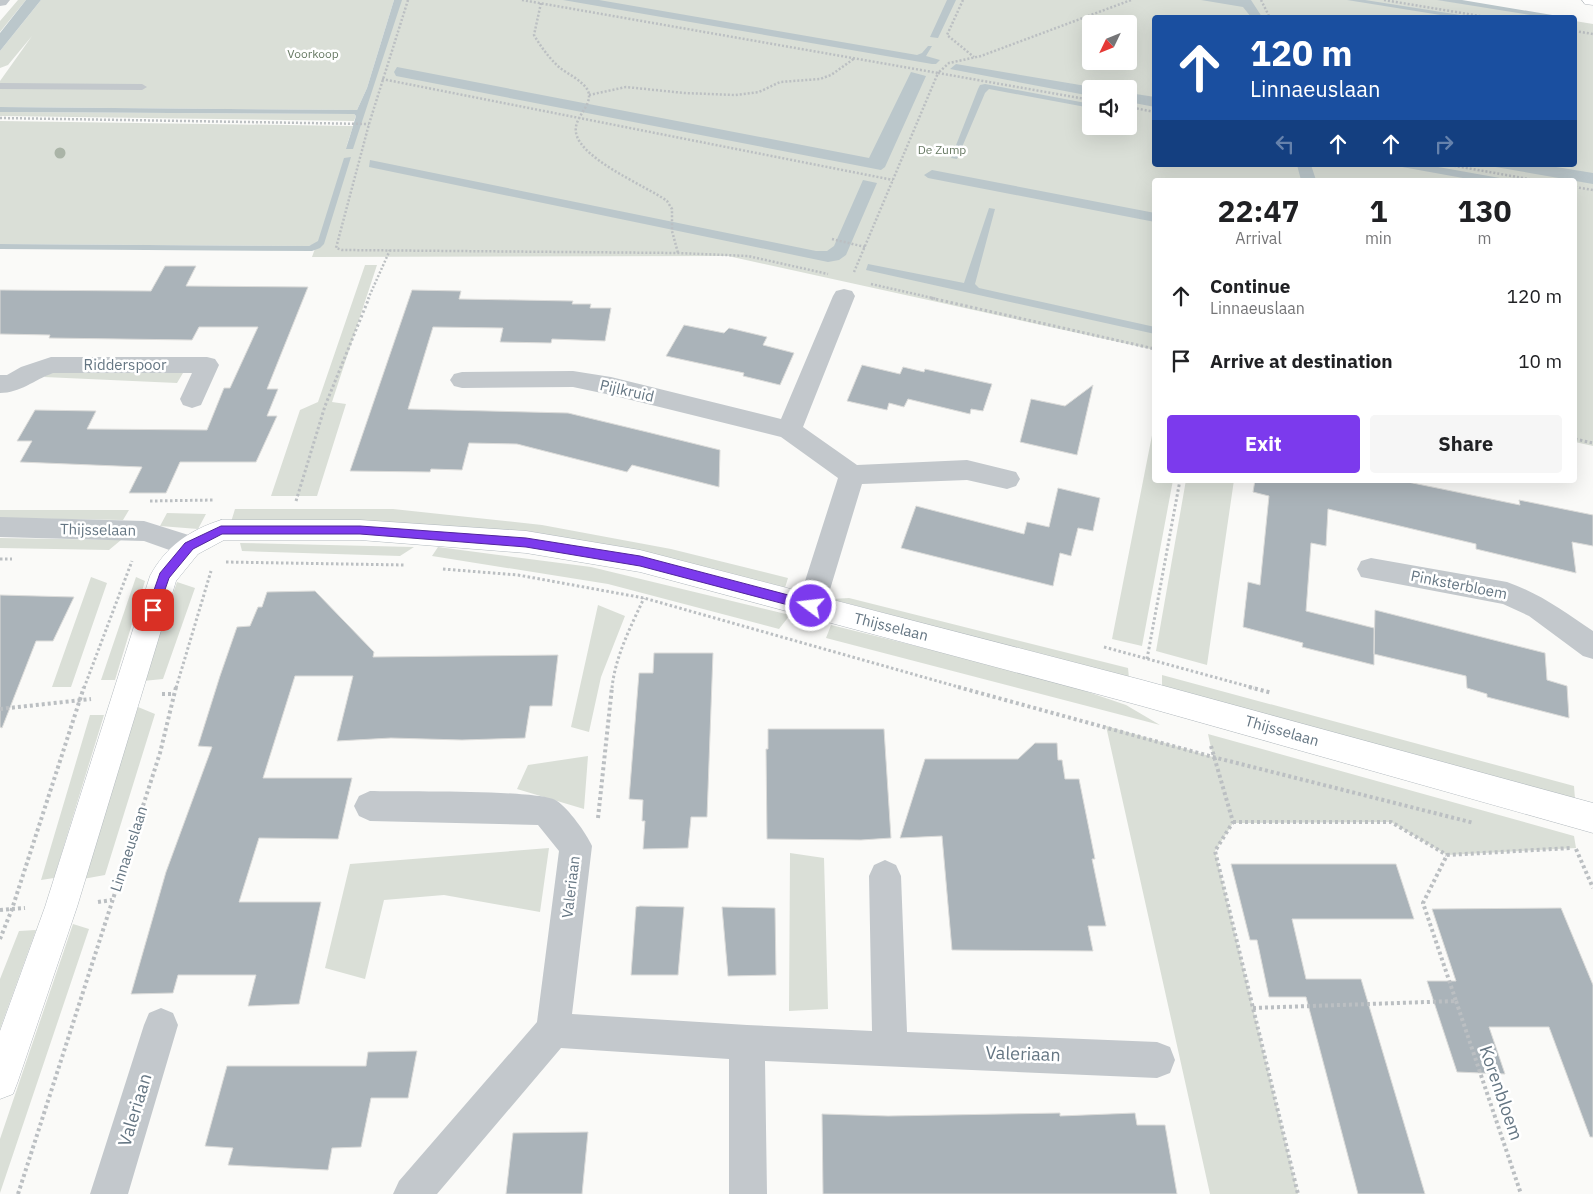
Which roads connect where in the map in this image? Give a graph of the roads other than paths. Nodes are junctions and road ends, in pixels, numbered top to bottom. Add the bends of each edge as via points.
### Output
1 (0, 86) edge
2 (142, 87) dead end
3 (848, 287) road end
4 (462, 380) dead end
5 (4, 390) edge
6 (192, 399) dead end
7 (789, 430) junction
8 (852, 475) junction
9 (1006, 480) dead end
10 (0, 527) edge
11 (193, 557) junction
12 (1371, 568) dead end
13 (811, 606) junction
14 (1593, 647) edge
15 (370, 806) dead end
16 (1593, 818) edge
17 (885, 876) dead end
18 (161, 1025) dead end
19 (553, 1030) junction
20 (747, 1043) junction
21 (890, 1049) junction
22 (1157, 1060) dead end
23 (0, 1081) edge
24 (109, 1194) edge
25 (412, 1194) edge
26 (748, 1194) edge

1 - 2 lane
3 - 7 street
4 - 7 street, Pijlkruid via 573,379
5 - 6 street, Ridderspoor via 29,373 51,365 206,365
7 - 8 street, Pijlkruid
8 - 9 street via 967,470
8 - 13 street
10 - 11 street, Thijsselaan via 144,531
11 - 13 street, Thijsselaan via 221,530 360,530 526,542 640,561
11 - 23 street via 164,576 61,906
12 - 14 street, Pinksterbloem via 1507,593 1539,608
13 - 16 street, Thijsselaan via 1142,693
15 - 19 street, Valeriaan via 546,811 576,846
17 - 21 street
18 - 24 street, Valeriaan
19 - 20 street, Valeriaan
19 - 25 street
20 - 21 street, Valeriaan
20 - 26 street
21 - 22 street, Valeriaan

